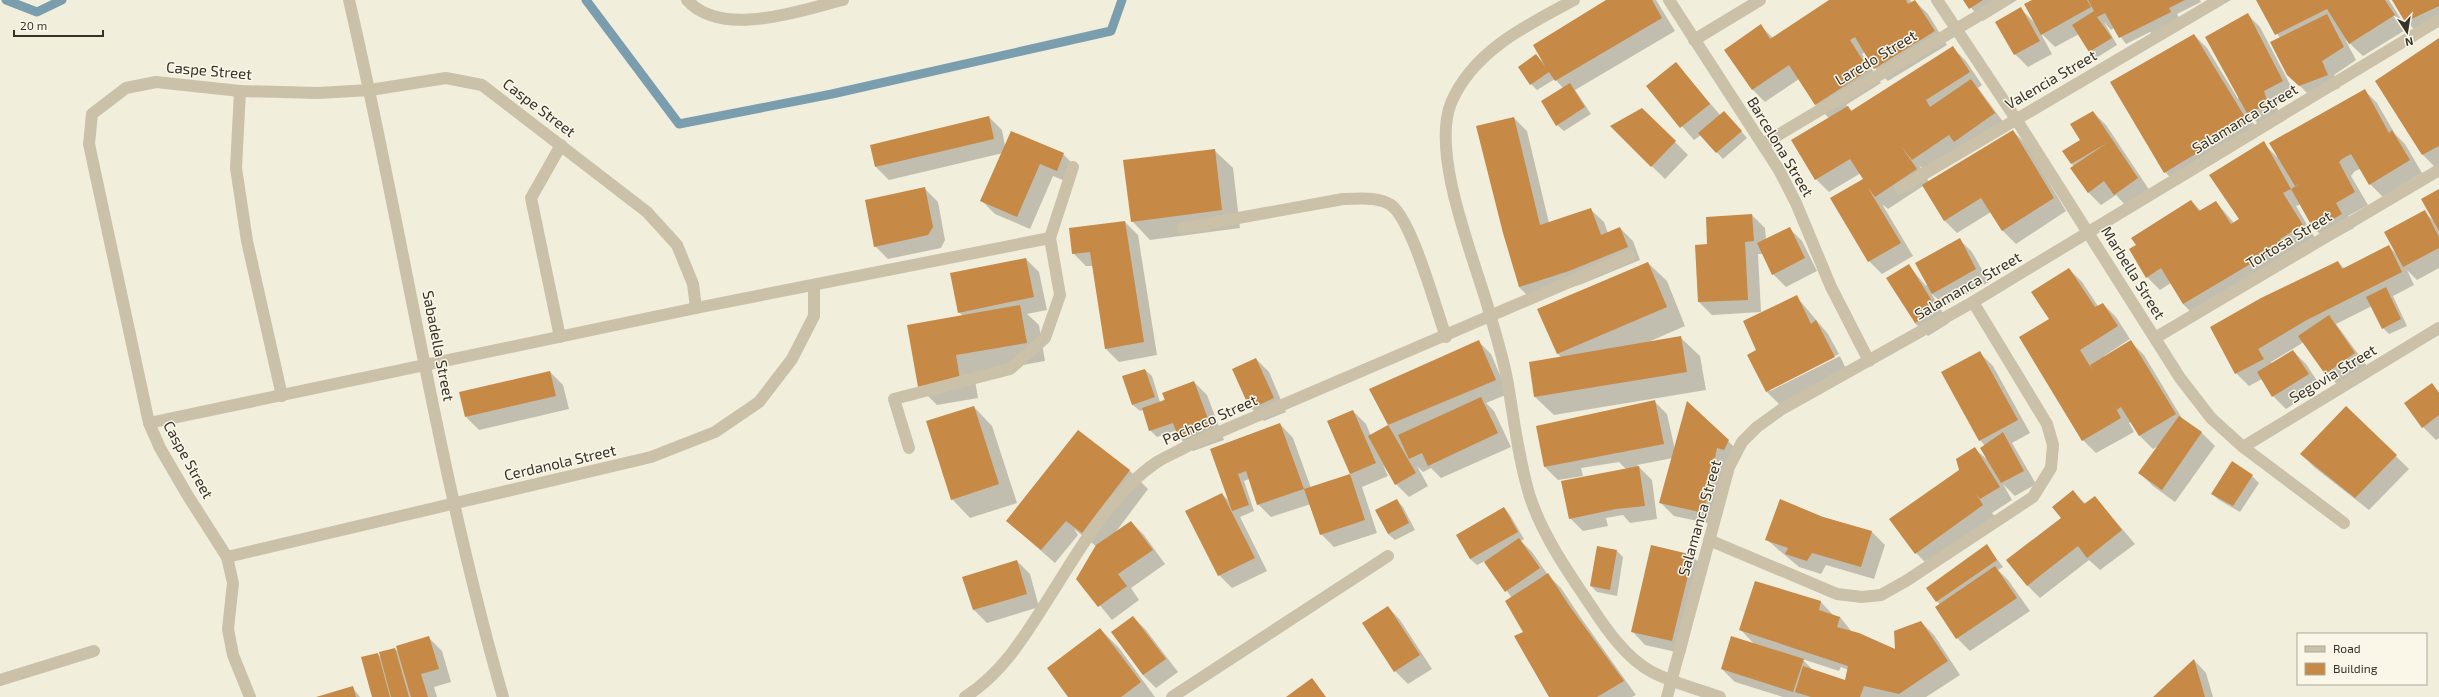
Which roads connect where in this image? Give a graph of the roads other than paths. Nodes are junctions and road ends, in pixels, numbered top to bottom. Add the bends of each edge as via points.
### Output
1 (687, 0) edge
2 (843, 0) edge
3 (1574, 0) edge
4 (1669, 0) edge
5 (1760, 0) edge
6 (1937, 0) edge
7 (2005, 0) edge
8 (2219, 0) edge
9 (350, 3) edge
10 (2439, 20) edge
11 (1955, 29) junction
12 (1694, 40) junction
13 (370, 90) junction
14 (240, 91) junction
15 (2016, 119) junction
16 (1763, 144) junction
17 (561, 145) junction
18 (1073, 167) dead end
19 (2439, 170) edge
20 (1900, 188) dead end
21 (1183, 228) dead end
22 (2088, 232) junction
23 (1050, 238) junction
24 (1630, 256) dead end
25 (814, 286) junction
26 (1973, 302) junction
27 (696, 308) junction
28 (1491, 317) junction
29 (2439, 328) edge
30 (1446, 336) junction
31 (560, 337) junction
32 (2155, 338) junction
33 (1869, 361) junction
34 (426, 366) junction
35 (282, 396) junction
36 (149, 423) junction
37 (2243, 447) junction
38 (910, 448) dead end
39 (454, 504) junction
40 (2344, 523) dead end
41 (1709, 540) junction
42 (1388, 556) dead end
43 (227, 557) junction
44 (94, 651) dead end
45 (0, 680) edge
46 (1672, 680) junction
47 (250, 697) edge
48 (503, 697) edge
49 (965, 697) edge
50 (1172, 697) edge
51 (1667, 697) edge
52 (1720, 697) edge

1 - 2 street via 711,16 737,20 766,18
3 - 28 street via 1526,26 1490,51 1470,73 1451,104 1444,137 1448,174
4 - 12 street, Barcelona Street
5 - 12 street
6 - 11 street, Marbella Street
7 - 11 street, Laredo Street
8 - 15 street, Valencia Street
9 - 13 street, Sabadella Street
10 - 22 street, Salamanca Street
11 - 15 street, Marbella Street
11 - 16 street, Laredo Street
12 - 16 street, Barcelona Street
13 - 14 street, Caspe Street via 318,93
13 - 17 street, Caspe Street via 446,78 482,85
13 - 34 street, Sabadella Street
14 - 35 street via 236,168 247,241
14 - 36 street, Caspe Street via 156,82 126,88 92,114 89,144
15 - 20 street, Valencia Street
15 - 22 street, Marbella Street
16 - 33 street, Barcelona Street via 1796,203 1831,287
17 - 27 street, Caspe Street via 647,212 677,245 693,284
17 - 31 street via 531,198
18 - 23 street
19 - 32 street, Tortosa Street
21 - 30 street via 1343,199 1369,199 1390,205 1403,218
22 - 26 street, Salamanca Street
22 - 32 street, Marbella Street
23 - 25 street
23 - 38 street via 1060,295 1045,338 1010,370 894,399
24 - 28 street, Pacheco Street
25 - 27 street
25 - 39 street, Cerdanola Street via 814,316 792,359 759,402 715,432 651,458
26 - 33 street, Salamanca Street
26 - 41 street via 2047,424 2053,445 2051,468 2033,497 1881,595 1862,597 1836,594
27 - 31 street
28 - 30 street, Pacheco Street
28 - 46 street via 1501,349 1520,463 1531,499 1547,536 1599,619 1628,653 1650,671
29 - 37 street, Segovia Street
30 - 49 street, Pacheco Street via 1189,445 1157,463 1126,488 1092,531 1008,660 979,688
31 - 34 street
32 - 37 street, Marbella Street via 2180,378 2211,418
33 - 41 street, Salamanca Street via 1782,409 1757,426 1742,442 1729,467
34 - 35 street
34 - 39 street, Sabadella Street
35 - 36 street
36 - 43 street, Caspe Street via 160,448
37 - 40 street, Marbella Street
39 - 43 street, Cerdanola Street
39 - 48 street, Sabadella Street
41 - 46 street, Salamanca Street
42 - 50 street
43 - 47 street, Caspe Street via 233,583 228,629 233,655
44 - 45 street
46 - 51 street, Salamanca Street
46 - 52 street

